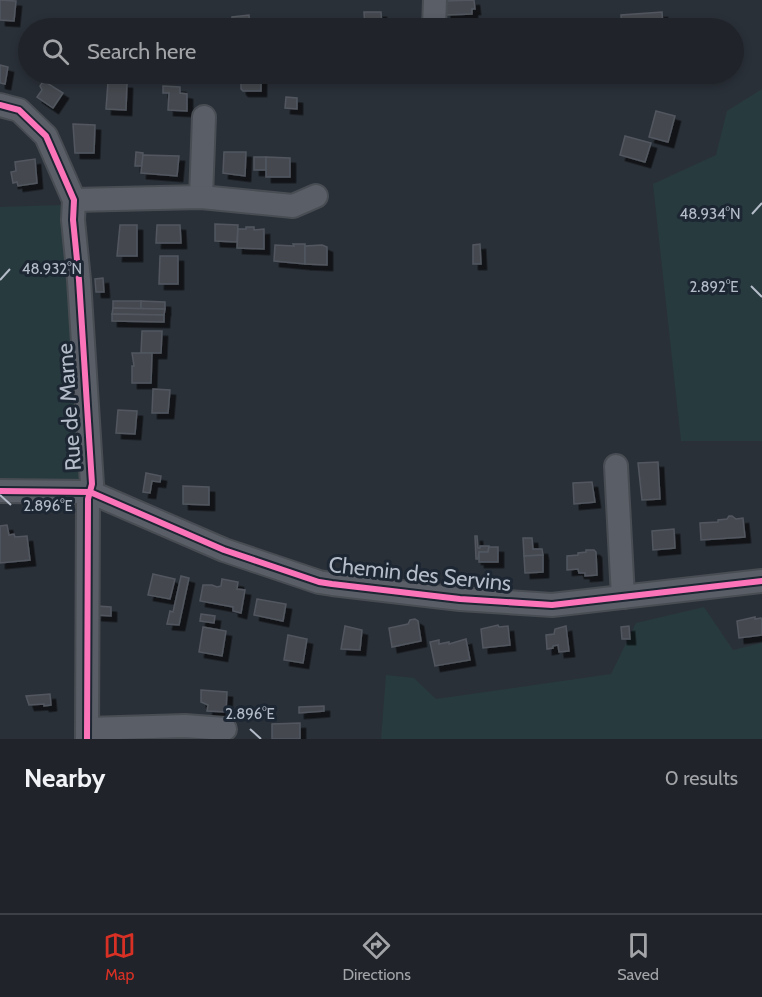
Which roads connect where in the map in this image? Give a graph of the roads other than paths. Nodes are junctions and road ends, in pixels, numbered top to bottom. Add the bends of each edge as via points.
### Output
1 (435, 0) edge
2 (434, 18) edge
3 (0, 105) edge
4 (204, 117) dead end
5 (316, 196) dead end
6 (201, 197) junction
7 (74, 200) junction
8 (616, 465) dead end
9 (0, 491) edge
10 (90, 492) junction
11 (762, 581) edge
12 (623, 597) junction
13 (225, 729) dead end
14 (87, 734) edge

1 - 2 street
3 - 7 street, Rue de Marne via 19,110 46,136
4 - 6 street
5 - 6 street via 293,206
6 - 7 street
7 - 10 street, Rue de Marne
8 - 12 street
9 - 10 street
10 - 12 street, Chemin des Servins via 224,550 319,582 460,599 552,604
10 - 14 street, Rue de Marne
11 - 12 street, Chemin des Servins
13 - 14 street via 185,726

